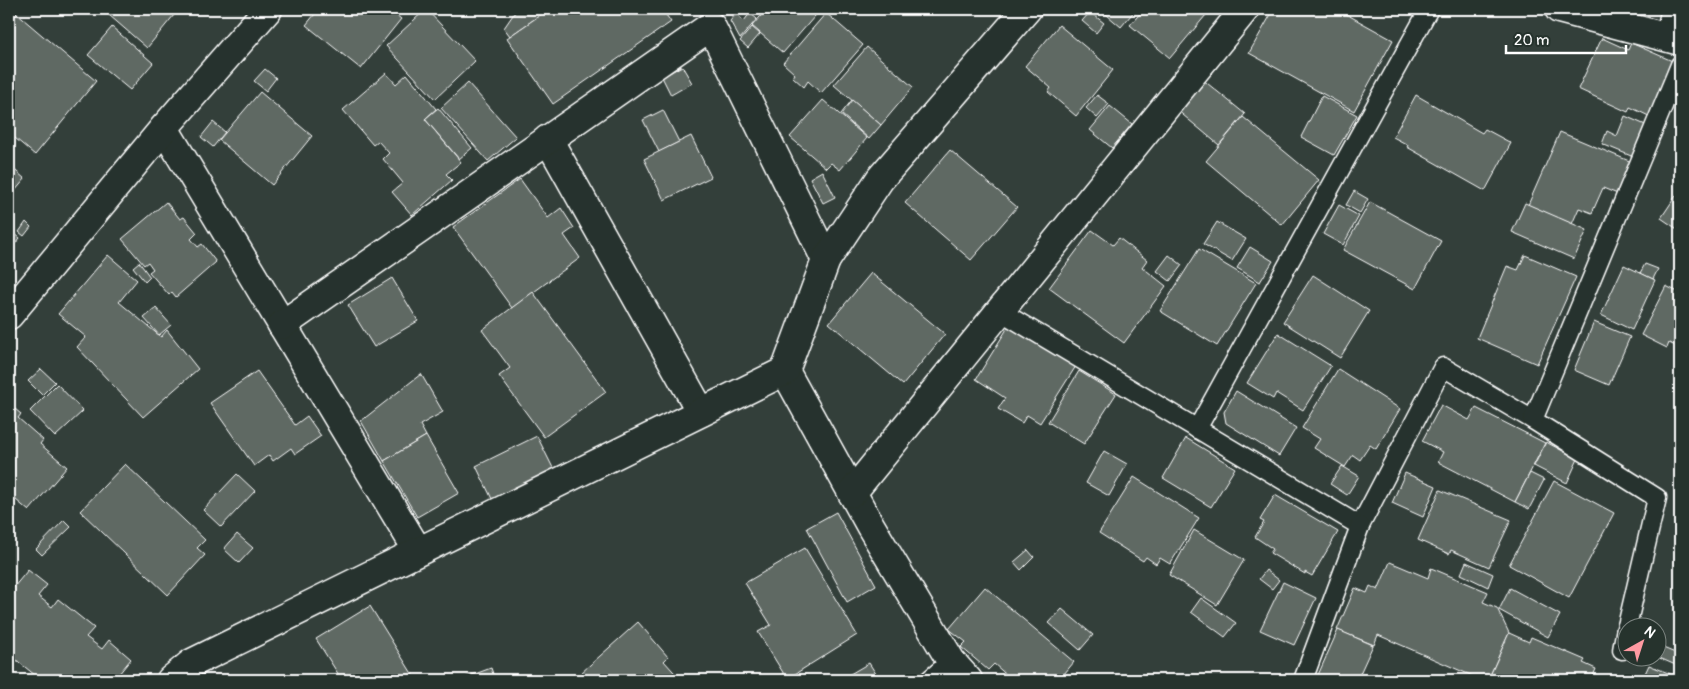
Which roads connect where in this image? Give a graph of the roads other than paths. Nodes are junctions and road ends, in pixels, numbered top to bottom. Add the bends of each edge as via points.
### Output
1 (268, 9) edge
2 (1027, 9) edge
3 (1245, 9) edge
4 (1429, 9) edge
5 (1559, 9) edge
6 (1671, 9) edge
7 (707, 17) edge
8 (1672, 39) edge
9 (1680, 65) edge
10 (164, 128) junction
11 (548, 140) junction
12 (826, 260) junction
13 (1000, 311) junction
14 (9, 316) edge
15 (282, 324) junction
16 (785, 372) junction
17 (701, 412) junction
18 (1533, 420) junction
19 (1197, 429) junction
20 (852, 493) junction
21 (1360, 526) junction
22 (418, 552) junction
23 (1630, 616) edge
24 (960, 671) edge
25 (171, 680) edge
26 (929, 680) edge
27 (1303, 680) edge

1 - 10 street
2 - 12 street via 880,179
3 - 13 street
4 - 19 lane
5 - 8 street
6 - 8 lane
7 - 11 street
7 - 12 street
9 - 18 lane
10 - 14 street
10 - 15 street
11 - 15 street
11 - 17 street
12 - 16 street
13 - 19 lane
13 - 20 street
15 - 22 street
16 - 17 street
16 - 20 street
17 - 22 street
18 - 21 lane via 1443,367
18 - 23 lane via 1657,498
19 - 21 lane
20 - 24 street
21 - 27 lane
22 - 25 street via 192,663
24 - 26 lane

